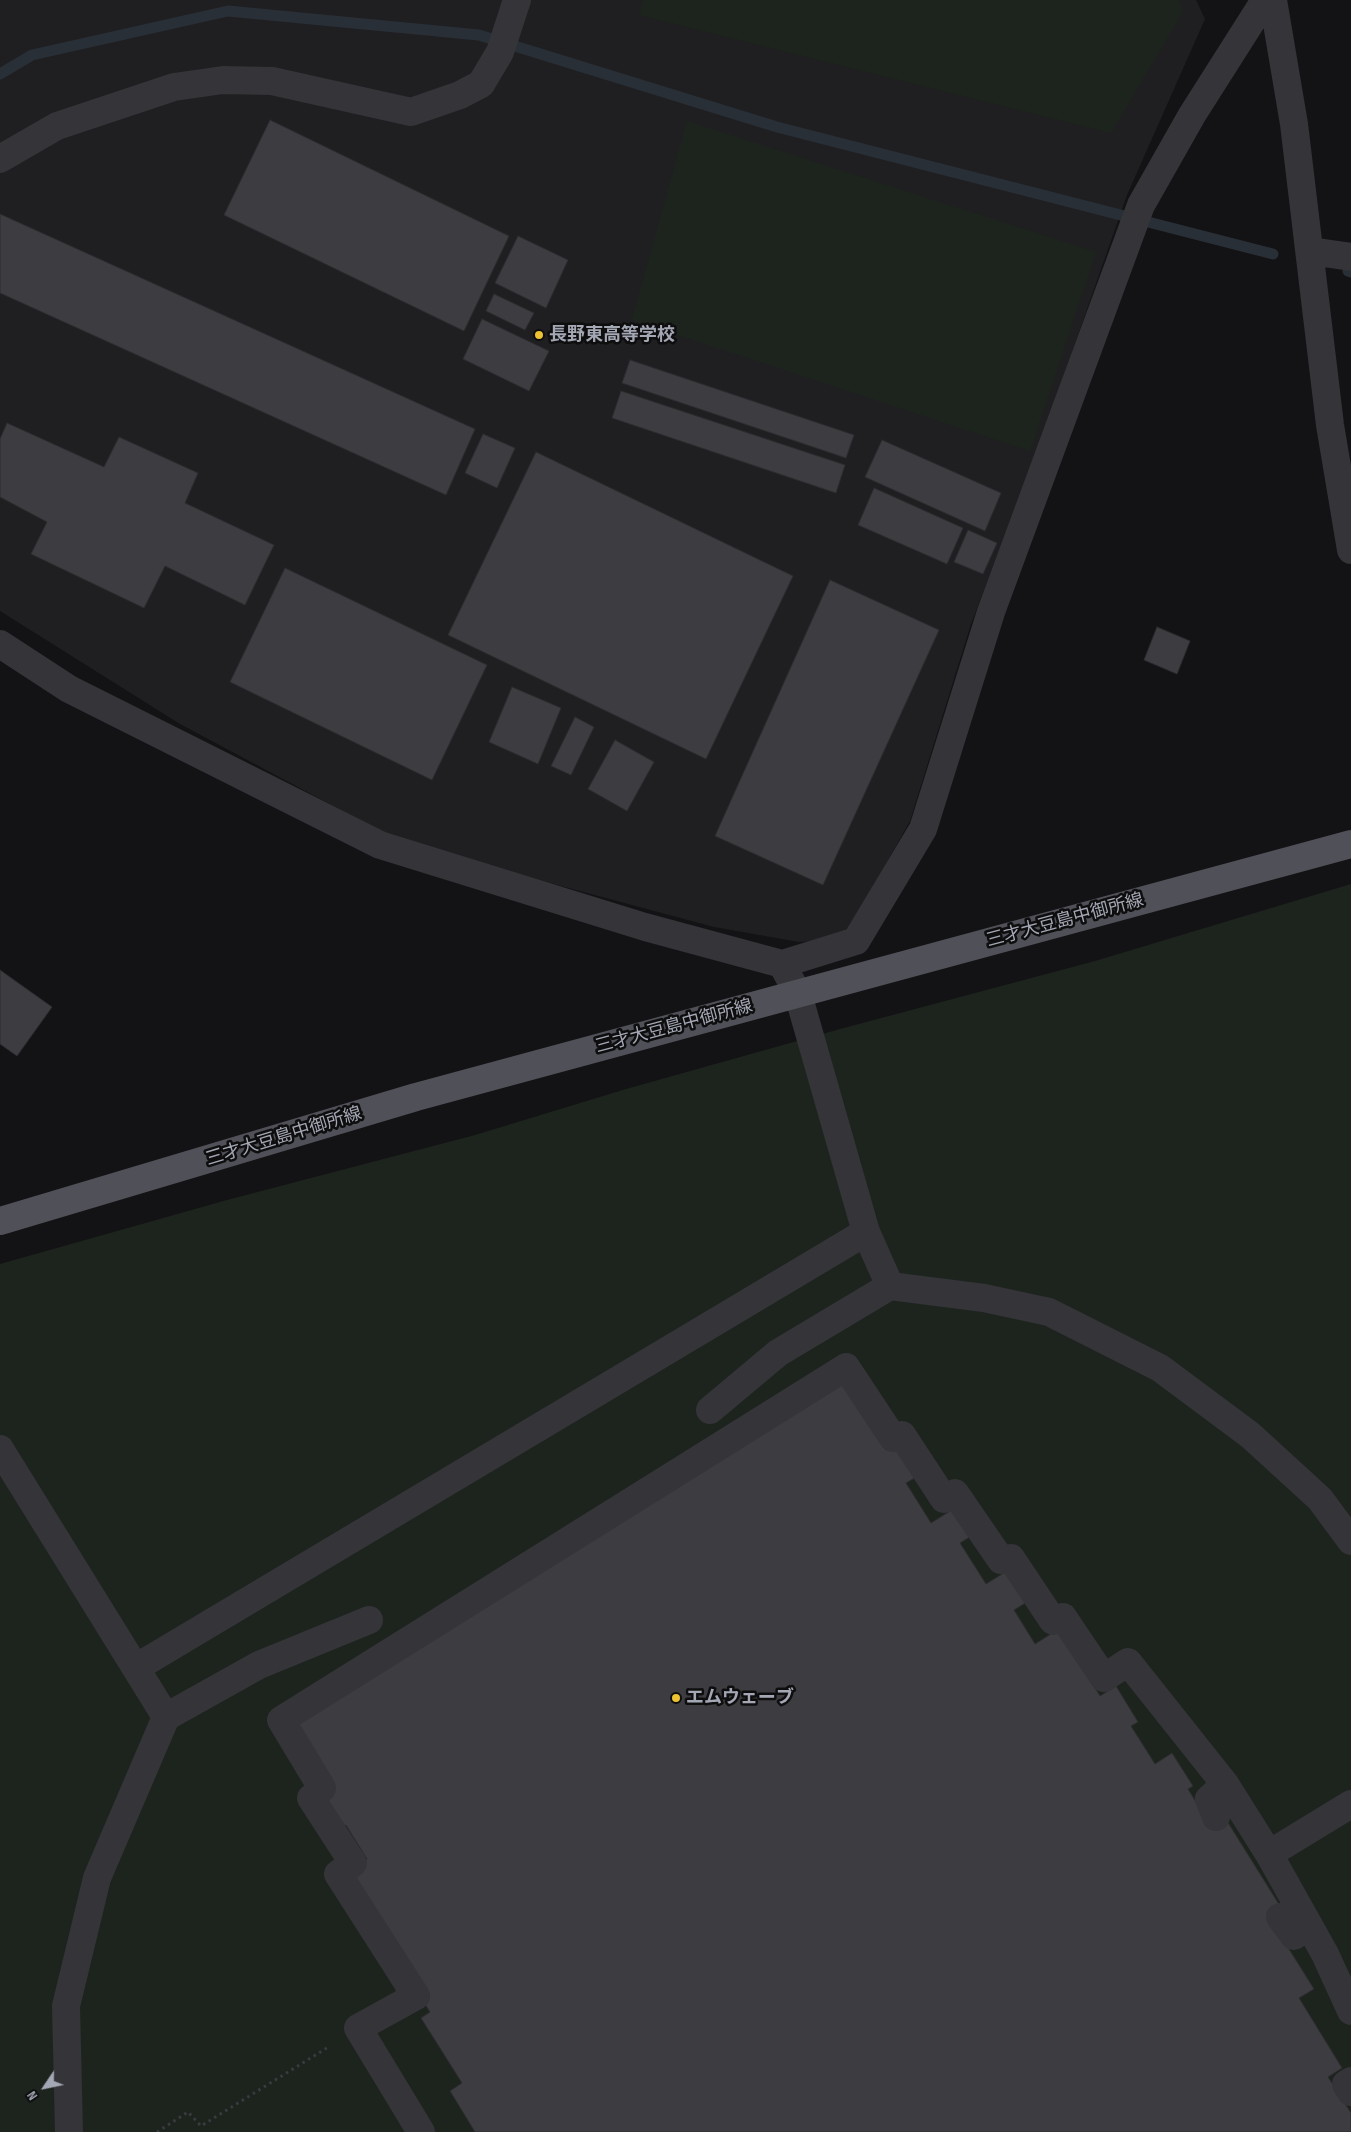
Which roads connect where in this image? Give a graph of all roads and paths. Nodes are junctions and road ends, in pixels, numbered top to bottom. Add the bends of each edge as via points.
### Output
1 (517, 0) edge
2 (1265, 0) edge
3 (1274, 0) edge
4 (0, 159) edge
5 (1310, 251) junction
6 (1351, 256) edge
7 (1351, 550) edge
8 (0, 644) edge
9 (1351, 844) edge
10 (782, 964) junction
11 (798, 994) junction
12 (0, 1221) edge
13 (866, 1232) junction
14 (890, 1286) junction
15 (710, 1410) dead end
16 (0, 1449) edge
17 (1351, 1541) edge
18 (369, 1620) dead end
19 (137, 1667) junction
20 (166, 1717) junction
21 (1225, 1784) junction
22 (1351, 1804) edge
23 (1216, 1817) dead end
24 (1269, 1854) junction
25 (1280, 1917) dead end
26 (1309, 1926) junction
27 (1351, 2011) edge
28 (358, 2028) junction
29 (1351, 2081) edge
30 (1351, 2092) edge
31 (69, 2132) edge
32 (157, 2132) edge
33 (421, 2132) edge

1 - 4 street via 503,45 481,84 460,96 411,112 272,81 223,80 174,87 58,126
2 - 10 street via 1192,115 1137,217 991,612 923,829 856,941
3 - 5 street
5 - 6 street
5 - 7 street via 1330,425
8 - 10 street via 69,689 380,845 645,927
9 - 11 main road, 三才大豆島中御所線
10 - 11 street
11 - 12 main road, 三才大豆島中御所線 via 416,1097
11 - 13 street
13 - 14 street
13 - 19 street
14 - 15 street via 778,1353
14 - 17 street via 984,1298 1049,1312 1160,1368 1250,1435 1320,1499
16 - 19 street
18 - 20 street via 258,1665
19 - 20 street
20 - 31 street via 97,1878 68,1996
21 - 23 street via 1209,1799
21 - 24 street
21 - 28 street via 1128,1662 1104,1678 1064,1617 1053,1621 1011,1558 1002,1560 955,1493 944,1499 902,1435 894,1438 846,1367 281,1720 322,1788 310,1798 353,1863 338,1874 416,1996
22 - 24 street
24 - 26 street
25 - 26 street via 1294,1936
26 - 27 street
28 - 32 path via 202,2126 188,2112
28 - 33 street
29 - 30 street via 1346,2084

